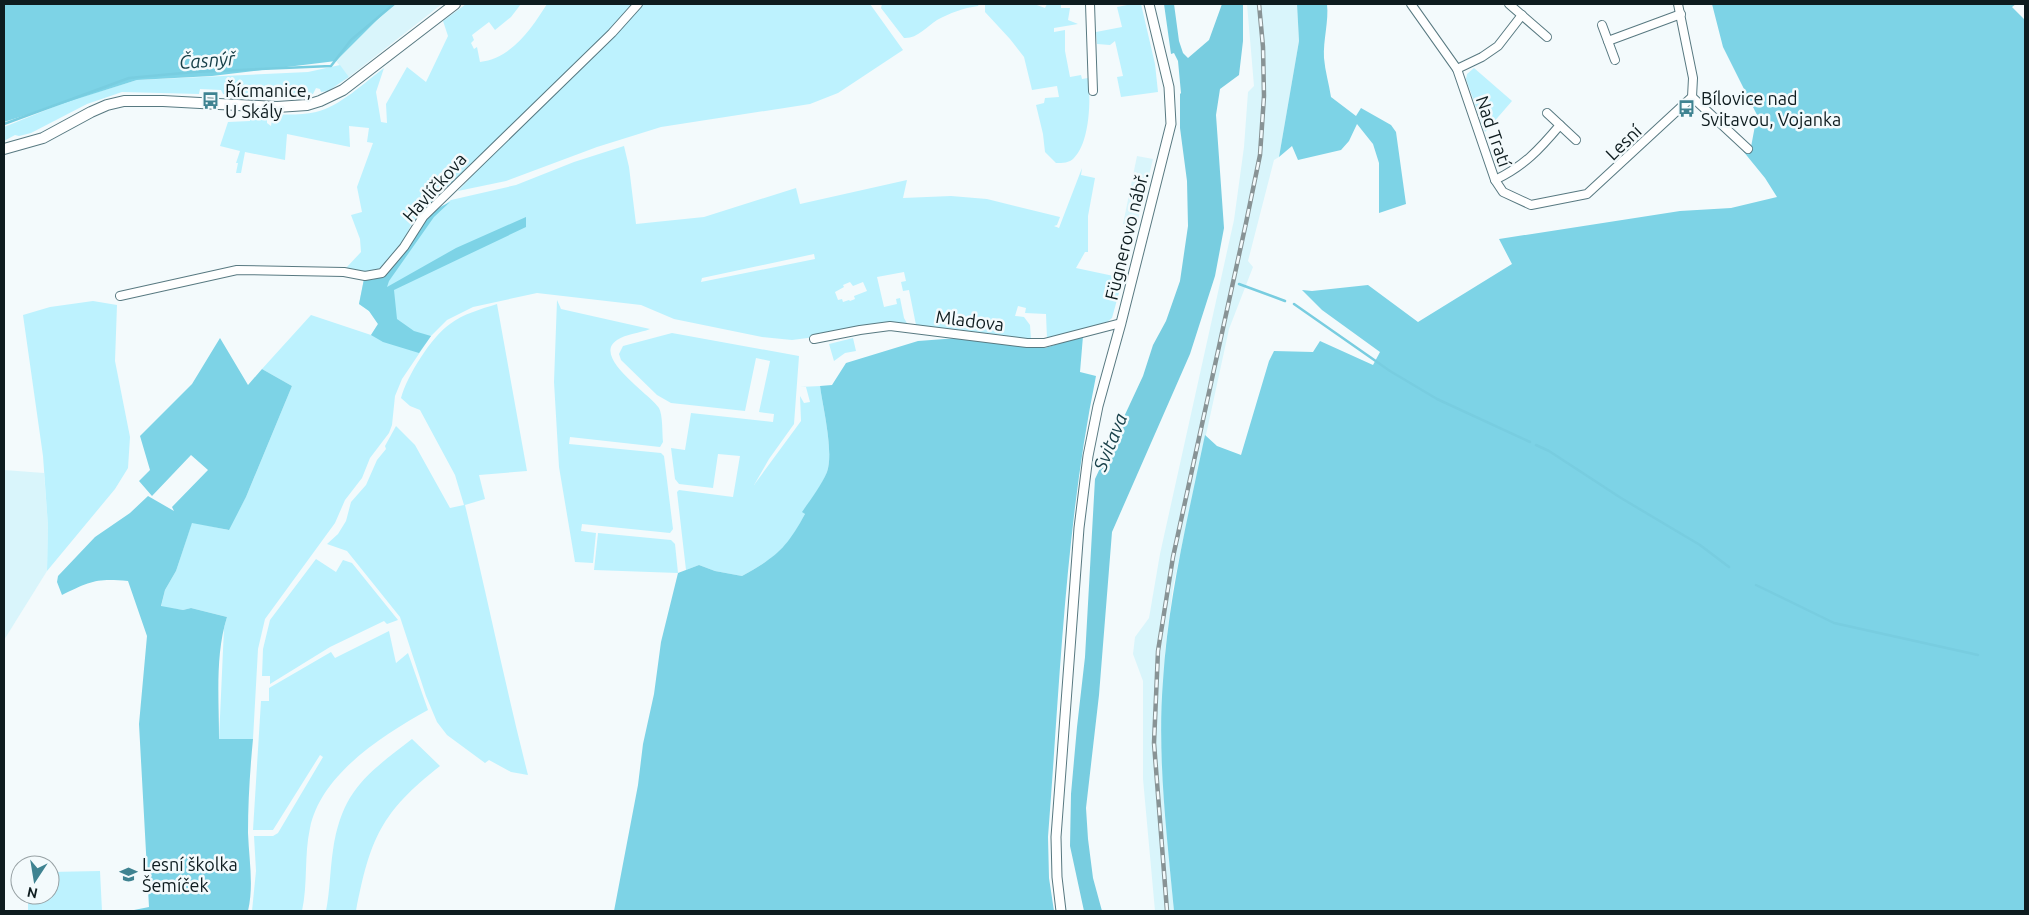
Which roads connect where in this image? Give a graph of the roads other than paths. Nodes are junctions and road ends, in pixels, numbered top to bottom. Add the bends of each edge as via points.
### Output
1 (455, 4) edge
2 (638, 4) edge
3 (1090, 4) edge
4 (1149, 4) edge
5 (1411, 4) edge
6 (1509, 4) edge
7 (1678, 4) edge
8 (1681, 14) junction
9 (1522, 15) junction
10 (1602, 25) dead end
11 (1548, 37) dead end
12 (1608, 41) junction
13 (1615, 60) dead end
14 (1457, 69) junction
15 (1093, 91) dead end
16 (1692, 97) junction
17 (1547, 113) dead end
18 (1560, 125) junction
19 (1576, 140) dead end
20 (4, 149) edge
21 (1748, 149) dead end
22 (1495, 180) junction
23 (120, 296) dead end
24 (1121, 323) junction
25 (814, 340) dead end
26 (1061, 911) edge

1 - 20 main road via 343,90 320,101 277,107 138,100 90,112 48,136
2 - 23 street, Havlíčkova via 423,217 382,273 366,276 344,272 237,270
3 - 15 street
4 - 24 street, Fügnerovo nábř. via 1168,82 1171,117
5 - 14 street, Nad Tratí
6 - 9 street
7 - 8 street
8 - 12 street
8 - 16 street via 1693,78
9 - 11 street
9 - 14 street via 1498,46
10 - 12 street
12 - 13 street
14 - 22 street, Nad Tratí
16 - 21 street
16 - 22 street, Lesní via 1588,194 1531,204 1503,192
17 - 18 street
18 - 19 street
18 - 22 street, Nad Tratí via 1537,153
24 - 25 street, Mladova via 1044,343 890,326
24 - 26 street, Fügnerovo nábř. via 1098,406 1079,528 1056,837 1056,877

